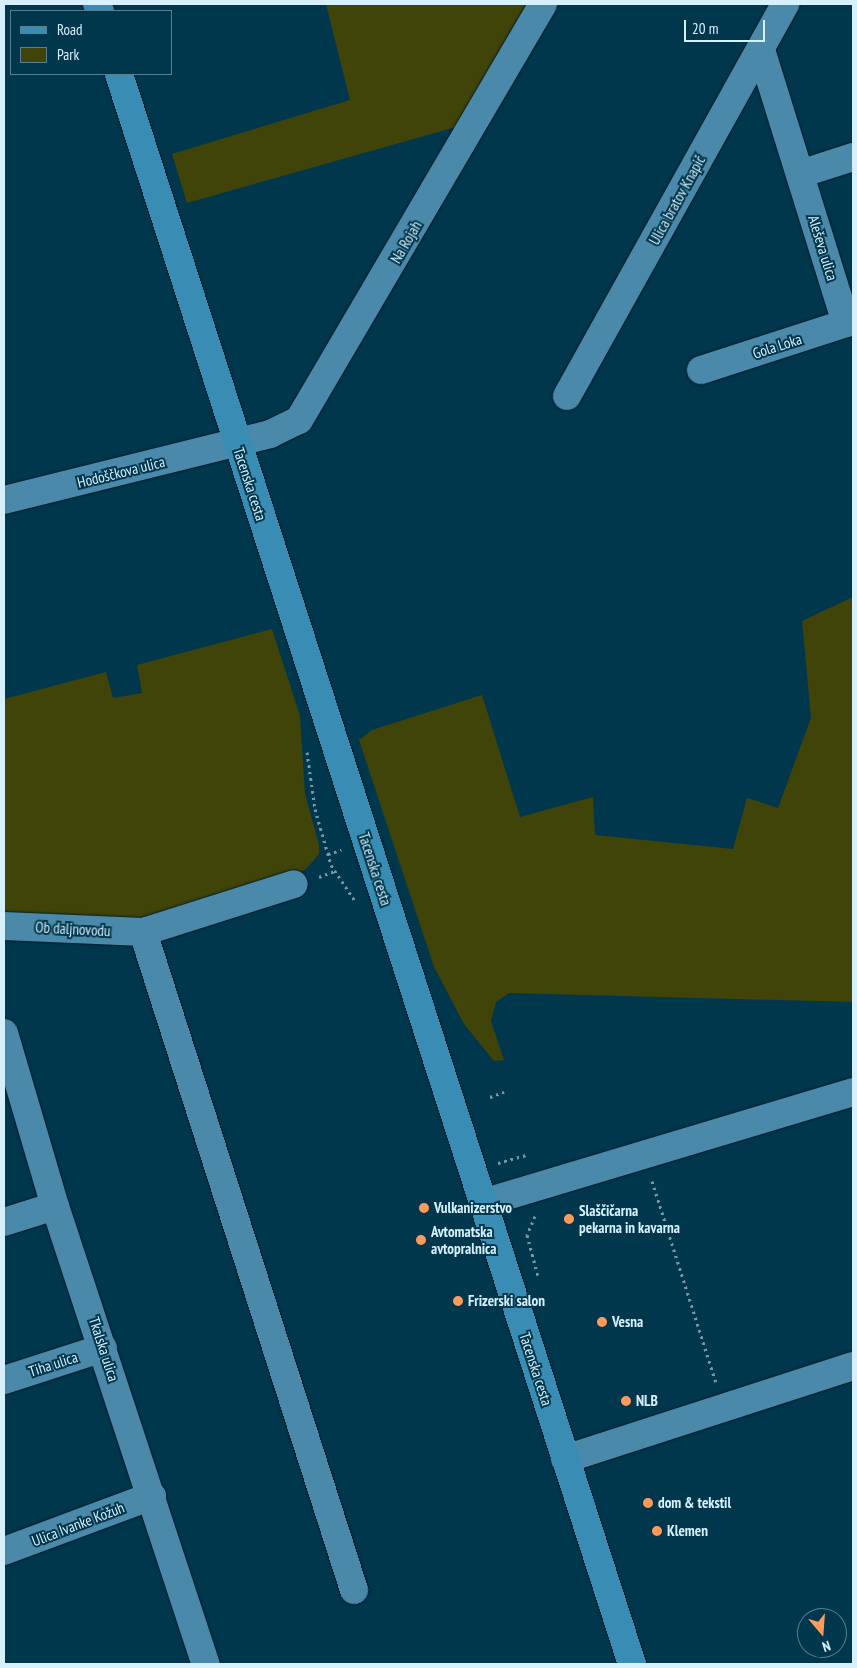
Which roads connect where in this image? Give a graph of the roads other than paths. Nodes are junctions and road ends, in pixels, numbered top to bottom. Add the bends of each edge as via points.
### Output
1 (543, 4) edge
2 (785, 4) edge
3 (761, 50) junction
4 (119, 75) edge
5 (853, 157) edge
6 (800, 174) junction
7 (850, 322) edge
8 (701, 370) dead end
9 (567, 396) dead end
10 (237, 443) junction
11 (4, 500) edge
12 (294, 884) dead end
13 (4, 926) edge
14 (143, 932) junction
15 (5, 1041) edge
16 (853, 1092) edge
17 (483, 1203) junction
18 (56, 1206) junction
19 (4, 1222) edge
20 (103, 1348) junction
21 (853, 1366) edge
22 (4, 1380) edge
23 (565, 1459) junction
24 (152, 1496) junction
25 (4, 1551) edge
26 (354, 1590) dead end
27 (206, 1664) edge
28 (631, 1664) edge

1 - 10 street, Na Rojah via 308,411 280,431
2 - 3 street, Ulica bratov Knapič
3 - 6 street, Aleševa ulica
3 - 9 street, Ulica bratov Knapič
4 - 10 main road, Tacenska cesta
5 - 6 street
6 - 7 street, Aleševa ulica
7 - 8 street, Gola Loka
10 - 11 street, Hodoščkova ulica
10 - 17 main road, Tacenska cesta
12 - 14 street
13 - 14 street, Ob daljnovodu
14 - 26 street
15 - 18 street, Tkalska ulica
16 - 17 street
17 - 23 main road, Tacenska cesta
18 - 19 street
18 - 20 street, Tkalska ulica
20 - 22 street, Tiha ulica
20 - 24 street, Tkalska ulica
21 - 23 street
23 - 28 main road, Tacenska cesta
24 - 25 street, Ulica Ivanke Kožuh
24 - 27 street, Tkalska ulica

